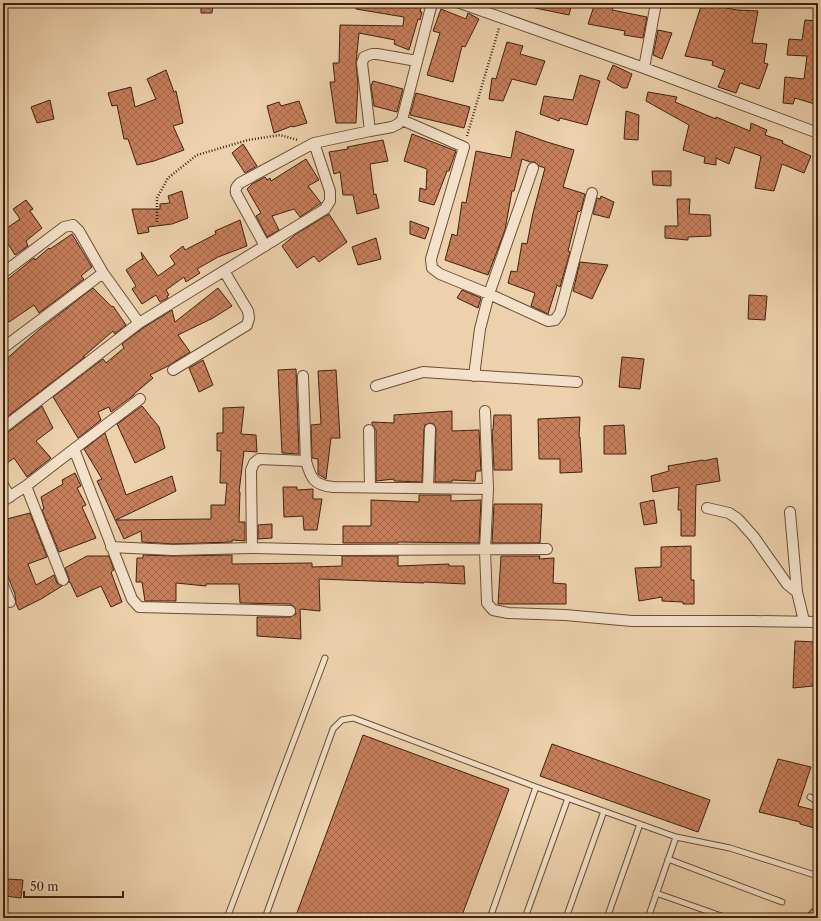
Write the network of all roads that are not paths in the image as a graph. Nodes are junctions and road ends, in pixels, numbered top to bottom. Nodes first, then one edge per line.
1 (432, 3) edge
2 (460, 3) edge
3 (656, 3) edge
4 (417, 61) junction
5 (644, 68) junction
6 (402, 120) junction
7 (370, 131) junction
8 (818, 133) edge
9 (314, 143) junction
10 (533, 168) dead end
11 (592, 193) dead end
12 (265, 246) junction
13 (224, 271) junction
14 (3, 272) edge
15 (103, 273) junction
16 (489, 294) junction
17 (140, 323) junction
18 (3, 348) edge
19 (173, 370) dead end
20 (303, 376) dead end
21 (474, 376) junction
22 (577, 382) dead end
23 (376, 386) dead end
24 (140, 399) dead end
25 (485, 411) dead end
26 (3, 428) edge
27 (430, 429) dead end
28 (369, 430) dead end
29 (74, 449) junction
30 (306, 461) junction
31 (3, 485) edge
32 (26, 486) junction
33 (370, 488) junction
34 (428, 488) junction
35 (488, 489) junction
36 (7, 499) edge
37 (707, 508) dead end
38 (790, 512) dead end
39 (111, 547) junction
40 (252, 548) junction
41 (547, 549) dead end
42 (485, 550) junction
43 (64, 580) dead end
44 (3, 585) edge
45 (797, 592) junction
46 (10, 602) dead end
47 (290, 611) dead end
48 (804, 621) junction
49 (818, 622) edge
50 (325, 658) dead end
51 (536, 787) junction
52 (810, 797) dead end
53 (568, 798) junction
54 (818, 802) edge
55 (604, 811) junction
56 (640, 824) junction
57 (676, 836) junction
58 (668, 860) junction
59 (818, 876) edge
60 (656, 893) junction
61 (782, 902) dead end
62 (227, 918) edge
63 (265, 918) edge
64 (490, 918) edge
65 (525, 918) edge
66 (566, 918) edge
67 (607, 918) edge
68 (648, 918) edge
69 (727, 918) edge

1 - 4 street
2 - 5 street
3 - 5 street
4 - 6 street
4 - 7 street
5 - 8 street
6 - 7 street
6 - 16 street
7 - 9 street
9 - 12 street
9 - 12 street
10 - 16 street
11 - 16 street
12 - 13 street
13 - 17 street
13 - 19 street
14 - 15 street
15 - 17 street
15 - 18 street
16 - 21 street
17 - 26 street
20 - 30 street
21 - 22 street
21 - 23 street
24 - 29 street
25 - 35 street
27 - 34 street
28 - 33 street
29 - 32 street
29 - 39 street
30 - 33 street
30 - 40 street
31 - 36 street
32 - 36 street
32 - 43 street
33 - 34 street
34 - 35 street
35 - 42 street
37 - 45 street
38 - 45 street
39 - 40 street
39 - 47 street
40 - 42 street
41 - 42 street
42 - 48 street
44 - 46 street
45 - 48 street
48 - 49 street
50 - 62 lane
51 - 53 lane
51 - 63 lane
51 - 64 lane
52 - 54 lane
53 - 55 lane
53 - 65 lane
55 - 56 lane
55 - 66 lane
56 - 57 lane
56 - 67 lane
57 - 58 lane
57 - 59 lane
58 - 60 lane
58 - 61 lane
60 - 68 lane
60 - 69 lane

